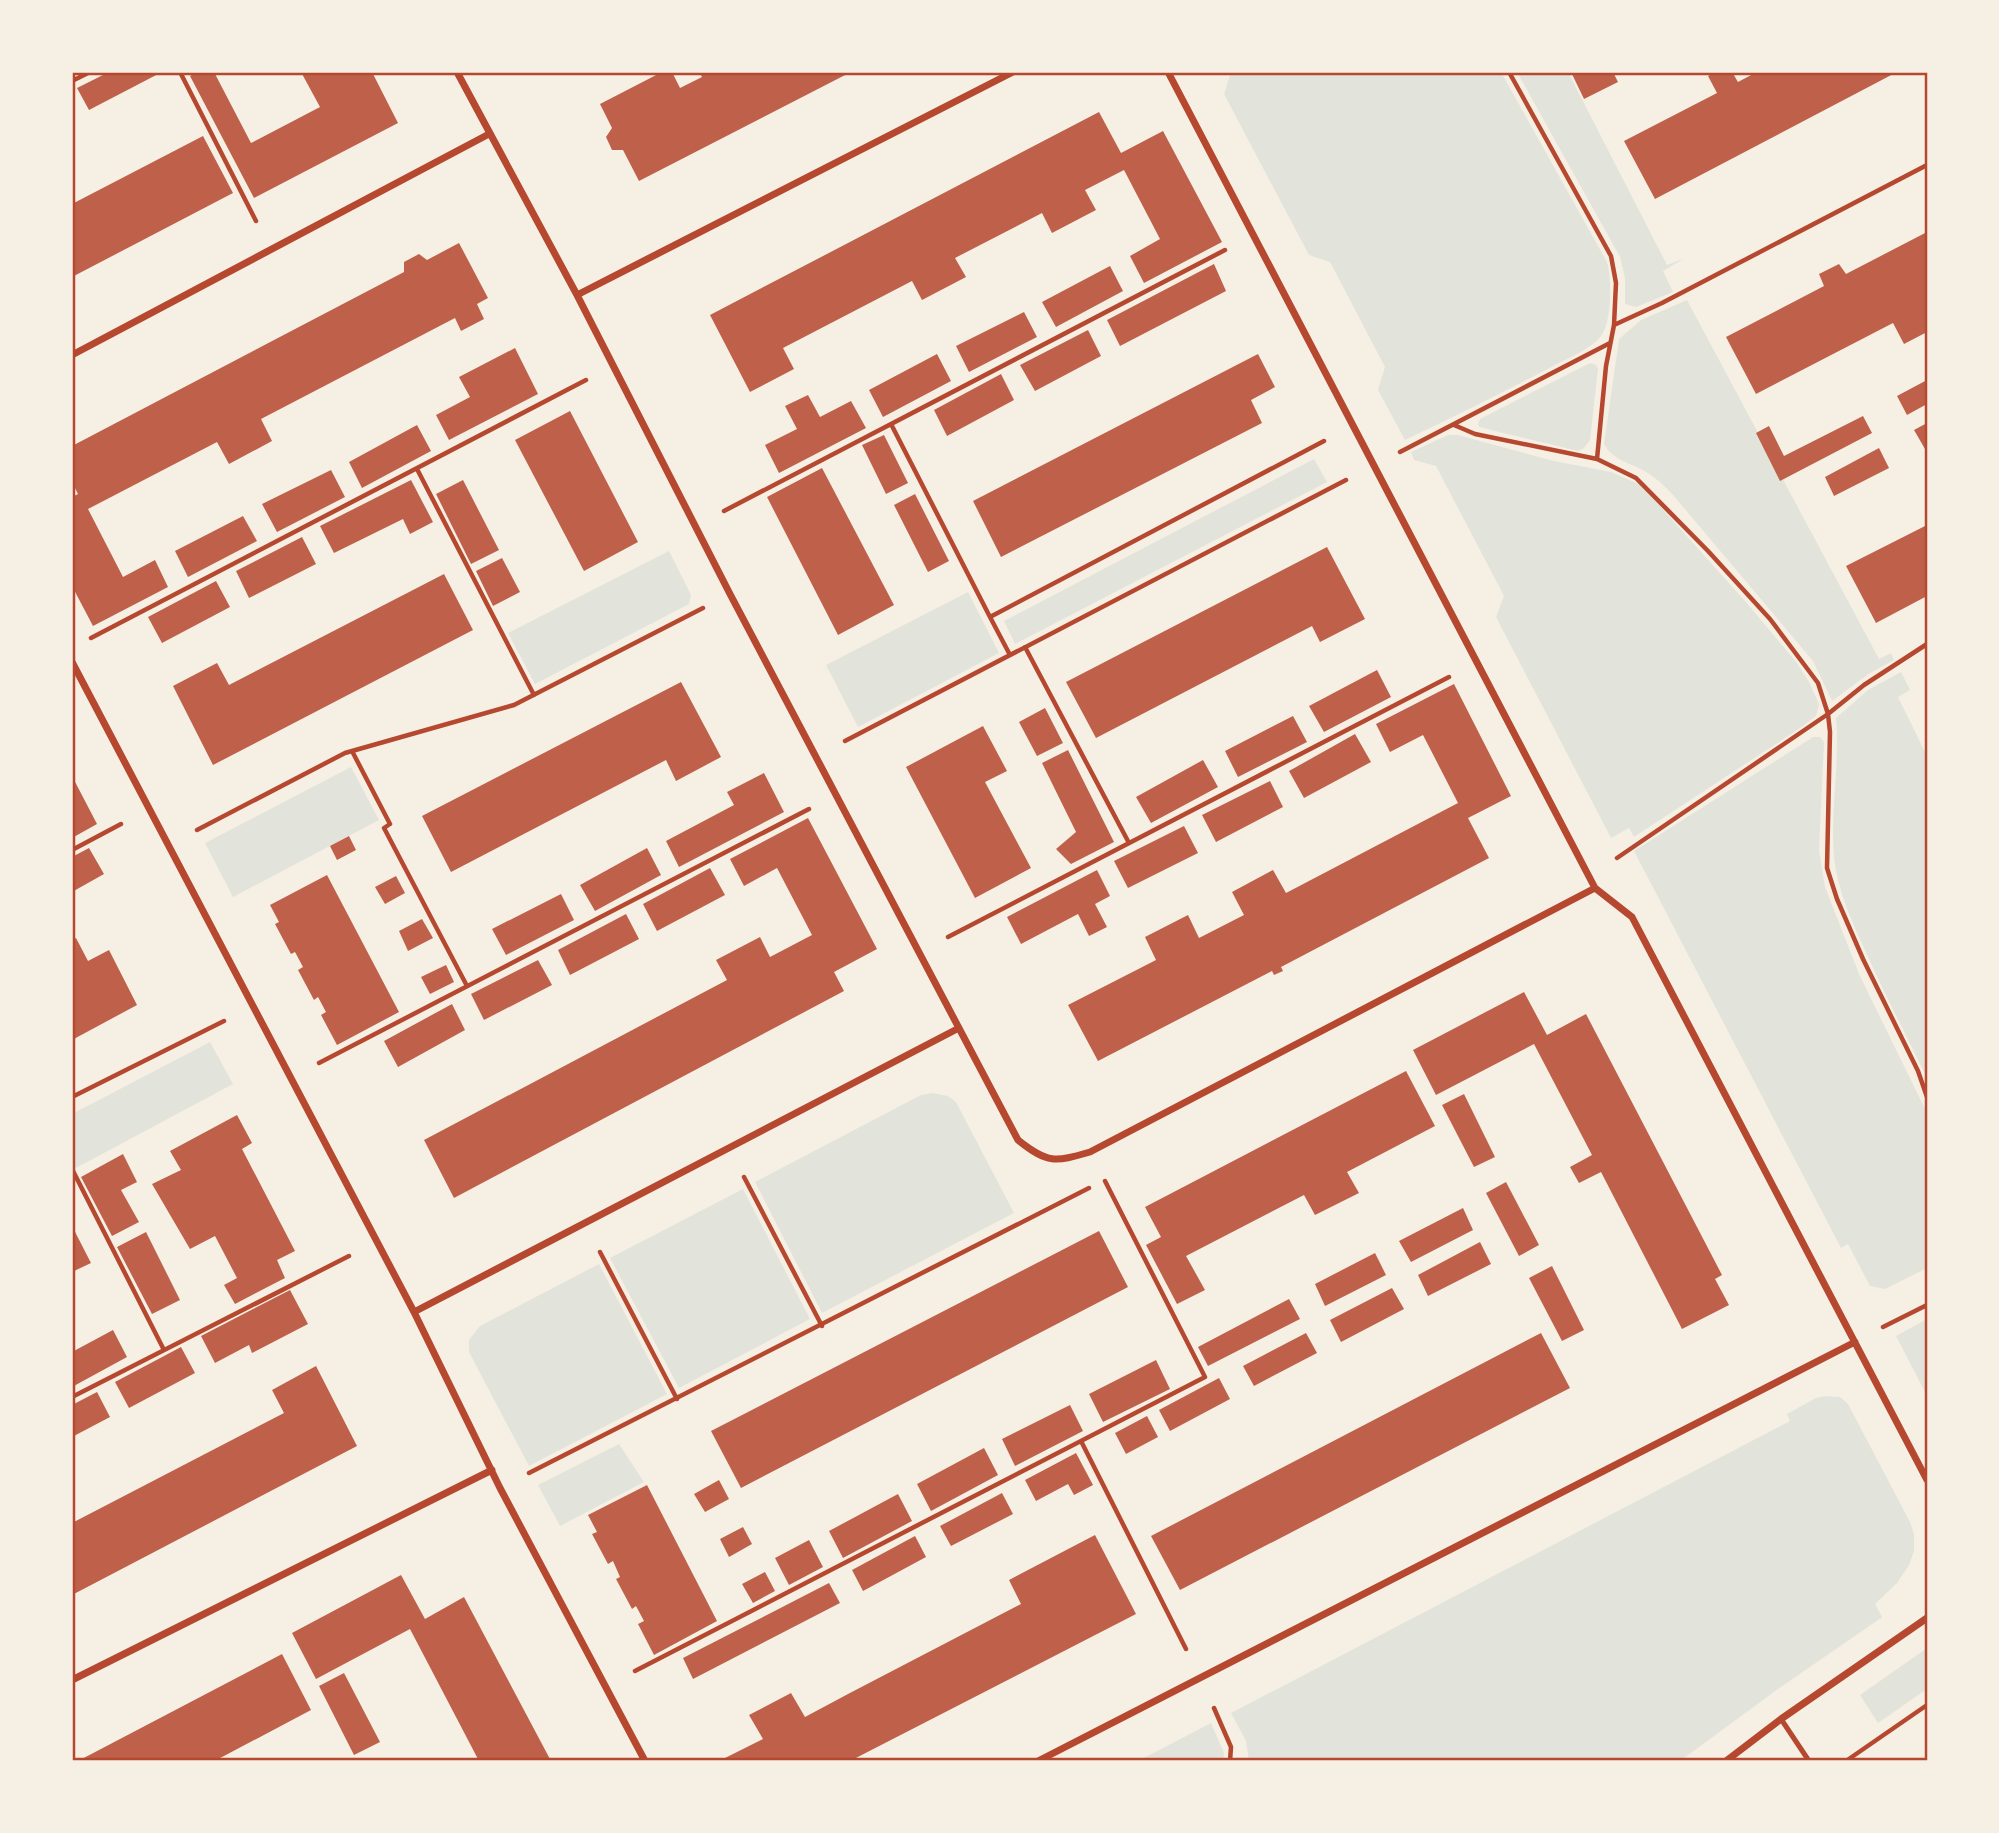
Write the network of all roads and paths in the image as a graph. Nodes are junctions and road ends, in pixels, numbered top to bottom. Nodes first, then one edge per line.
1 (90, 72) edge
2 (180, 72) edge
3 (457, 72) edge
4 (1013, 72) edge
5 (1168, 72) edge
6 (1509, 72) edge
7 (72, 81) edge
8 (489, 134) junction
9 (1927, 165) edge
10 (1254, 235) junction
11 (270, 249) junction
12 (577, 295) junction
13 (1614, 325) junction
14 (1611, 343) junction
15 (72, 355) edge
16 (614, 366) junction
17 (891, 425) junction
18 (1454, 425) junction
19 (1353, 426) junction
20 (1597, 459) junction
21 (1373, 466) junction
22 (416, 469) junction
23 (696, 526) junction
24 (730, 594) junction
25 (990, 617) junction
26 (84, 642) dead end
27 (1927, 644) edge
28 (1025, 647) junction
29 (1010, 655) junction
30 (72, 662) edge
31 (1476, 663) junction
32 (534, 695) junction
33 (1828, 713) junction
34 (352, 751) junction
35 (816, 756) junction
36 (837, 794) junction
37 (149, 809) junction
38 (169, 844) junction
39 (1129, 844) junction
40 (72, 850) edge
41 (1595, 888) junction
42 (919, 952) junction
43 (467, 986) junction
44 (253, 1007) junction
45 (959, 1028) junction
46 (290, 1077) junction
47 (72, 1097) edge
48 (1927, 1097) edge
49 (729, 1148) junction
50 (1090, 1152) junction
51 (72, 1169) edge
52 (1092, 1187) dead end
53 (584, 1223) junction
54 (376, 1242) junction
55 (1927, 1304) edge
56 (414, 1312) junction
57 (822, 1326) junction
58 (1855, 1342) junction
59 (164, 1350) junction
60 (72, 1397) edge
61 (677, 1399) junction
62 (1081, 1441) junction
63 (492, 1470) junction
64 (1927, 1480) edge
65 (500, 1488) junction
66 (1927, 1618) edge
67 (1200, 1678) junction
68 (72, 1680) edge
69 (605, 1686) junction
70 (1927, 1705) edge
71 (1781, 1719) junction
72 (645, 1761) edge
73 (1038, 1761) edge
74 (1230, 1761) edge
75 (1726, 1761) edge
76 (1809, 1761) edge
77 (1846, 1761) edge

1 - 7 path
2 - 11 path
3 - 8 street
4 - 12 street
5 - 10 street
6 - 13 path
8 - 11 street
8 - 12 street
9 - 13 path
10 - 17 path
10 - 19 street
11 - 15 street
12 - 16 street
13 - 14 path
14 - 18 path
14 - 20 path
16 - 22 path
16 - 23 street
17 - 23 path
17 - 25 path
18 - 20 path
18 - 21 path
19 - 21 street
19 - 25 path
20 - 33 path
21 - 28 path
21 - 31 street
22 - 26 path
22 - 32 path
23 - 24 street
24 - 32 path
24 - 35 street
25 - 29 path
27 - 33 path
28 - 29 path
28 - 39 path
29 - 35 path
30 - 37 street
31 - 39 path
31 - 41 street
32 - 34 path
33 - 41 path
33 - 48 path
34 - 38 path
34 - 43 path
35 - 36 street
36 - 42 street
36 - 43 path
37 - 38 street
37 - 40 path
38 - 44 street
39 - 42 path
41 - 50 street
41 - 58 street
42 - 45 street
43 - 46 path
44 - 46 street
44 - 47 path
45 - 49 street
45 - 50 street
46 - 54 street
49 - 53 street
49 - 57 path
50 - 62 path
51 - 59 path
52 - 57 path
53 - 56 street
53 - 61 path
54 - 56 street
54 - 59 path
55 - 58 path
56 - 63 street
57 - 61 path
58 - 64 street
58 - 67 street
59 - 60 path
61 - 65 path
62 - 67 path
62 - 69 path
63 - 65 street
63 - 68 street
65 - 69 street
66 - 71 street
67 - 73 street
67 - 74 path
69 - 72 street
70 - 77 path
71 - 75 street
71 - 76 lane

